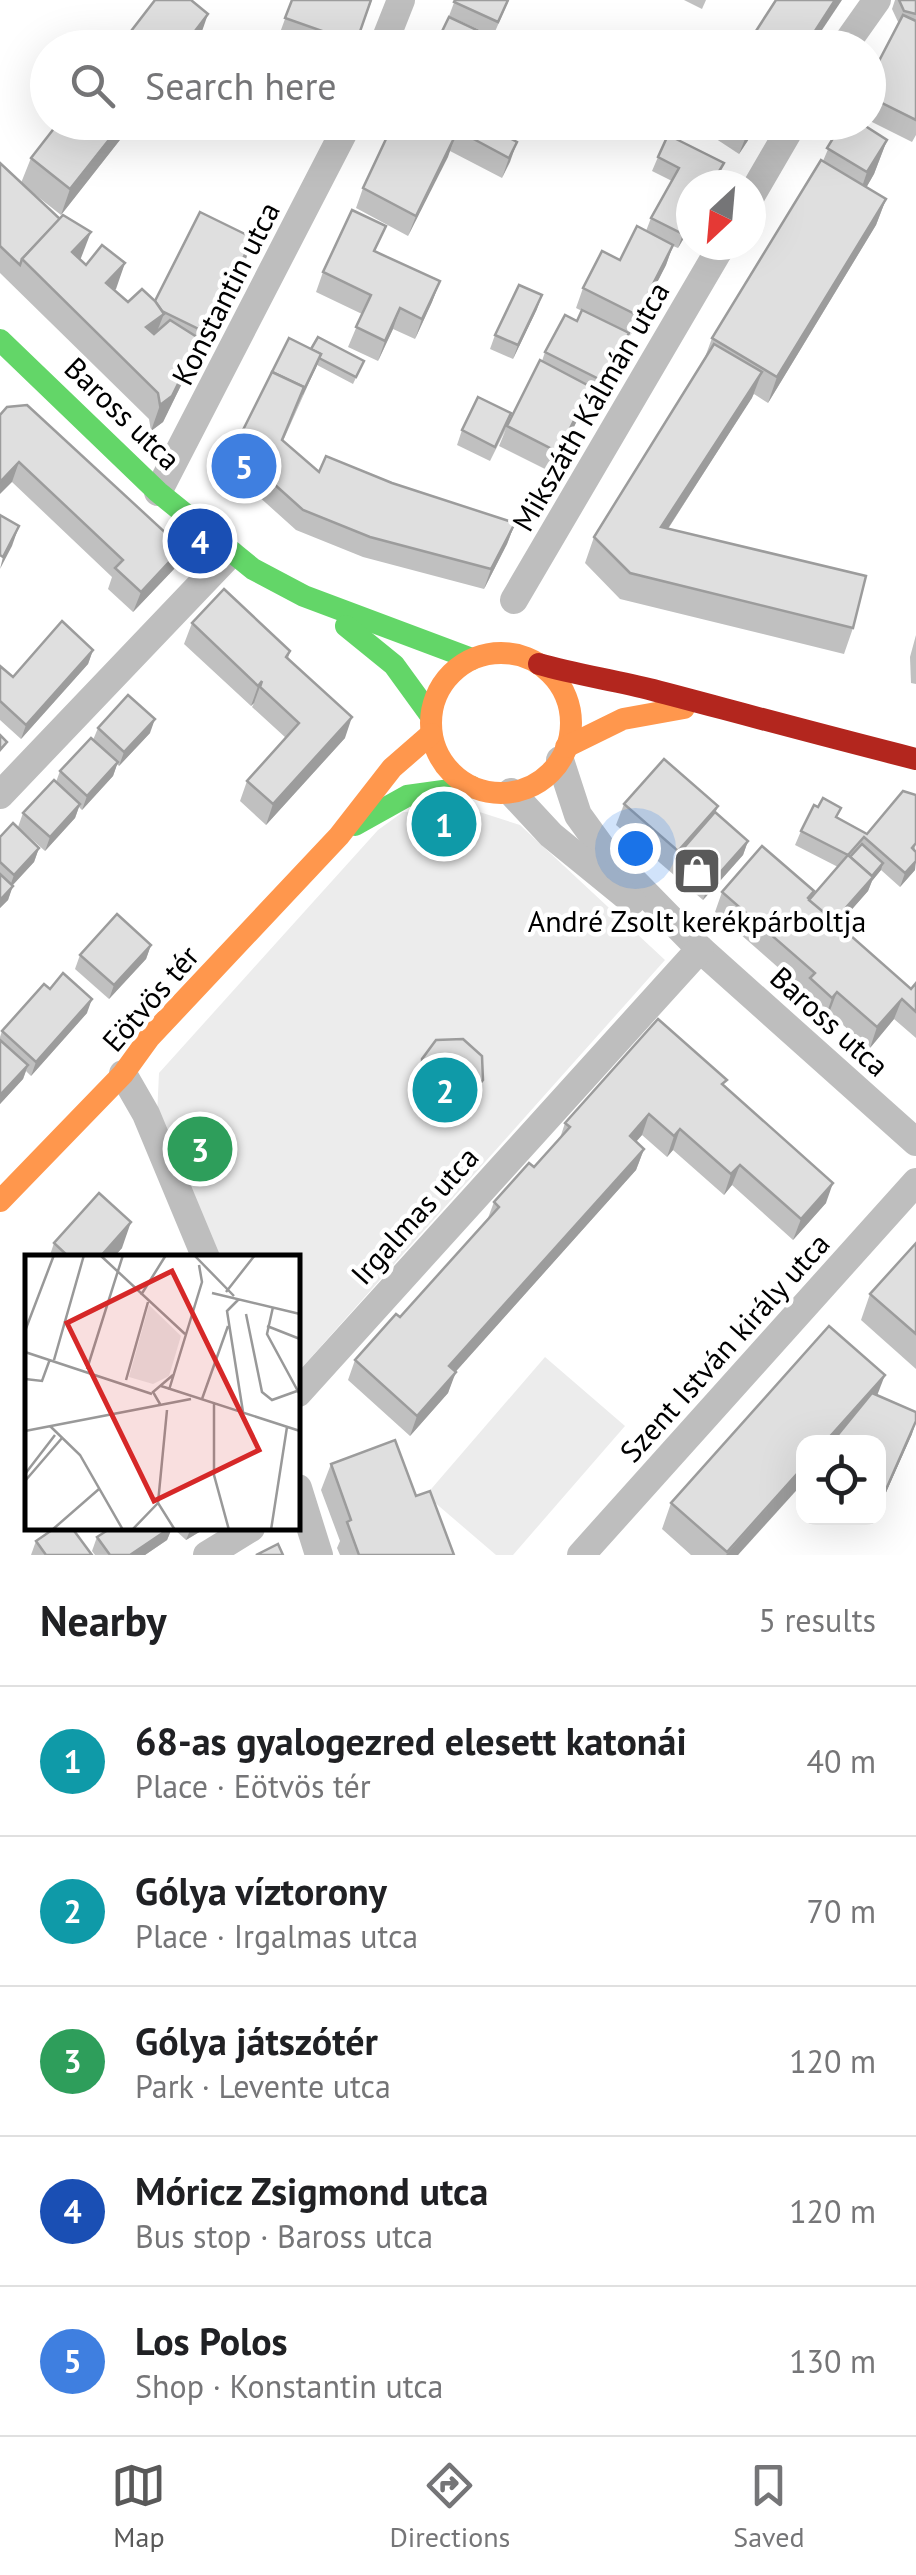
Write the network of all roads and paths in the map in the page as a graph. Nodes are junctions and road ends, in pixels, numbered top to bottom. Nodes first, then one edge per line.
1 (401, 0) edge
2 (877, 0) edge
3 (389, 30) edge
4 (856, 30) edge
5 (340, 140) edge
6 (784, 140) edge
7 (766, 170) edge
8 (713, 260) edge
9 (0, 340) edge
10 (158, 492) junction
11 (230, 554) junction
12 (304, 596) junction
13 (514, 600) dead end
14 (472, 658) junction
15 (539, 664) junction
16 (708, 707) junction
17 (431, 725) junction
18 (563, 754) junction
19 (916, 758) edge
20 (472, 786) junction
21 (511, 792) junction
22 (0, 795) edge
23 (343, 832) junction
24 (700, 949) junction
25 (123, 1074) junction
26 (916, 1142) edge
27 (916, 1182) edge
28 (0, 1201) edge
29 (205, 1255) edge
30 (300, 1390) edge
31 (300, 1499) edge
32 (248, 1530) edge
33 (207, 1555) edge
34 (319, 1555) edge
35 (581, 1555) edge

1 - 3 street
2 - 4 street
5 - 10 street, Konstantin utca
6 - 7 street
8 - 13 street, Mikszáth Kálmán utca
9 - 10 street, Baross utca
10 - 11 street, Baross utca
11 - 12 street, Baross utca
11 - 22 street
12 - 14 street, Baross utca
12 - 17 street, Baross utca
14 - 15 street
14 - 17 street
15 - 16 street
15 - 18 street
16 - 18 street
16 - 19 street
17 - 20 street
17 - 23 street, Eötvös tér
18 - 21 street
18 - 24 street, Baross utca
20 - 21 street
20 - 23 street, Eötvös tér
21 - 24 street, Baross utca
23 - 25 street, Eötvös tér
24 - 26 street, Baross utca
24 - 30 street, Irgalmas utca
25 - 28 street, Eötvös tér
25 - 29 street
27 - 35 street, Szent István király utca
31 - 34 street
32 - 33 street

